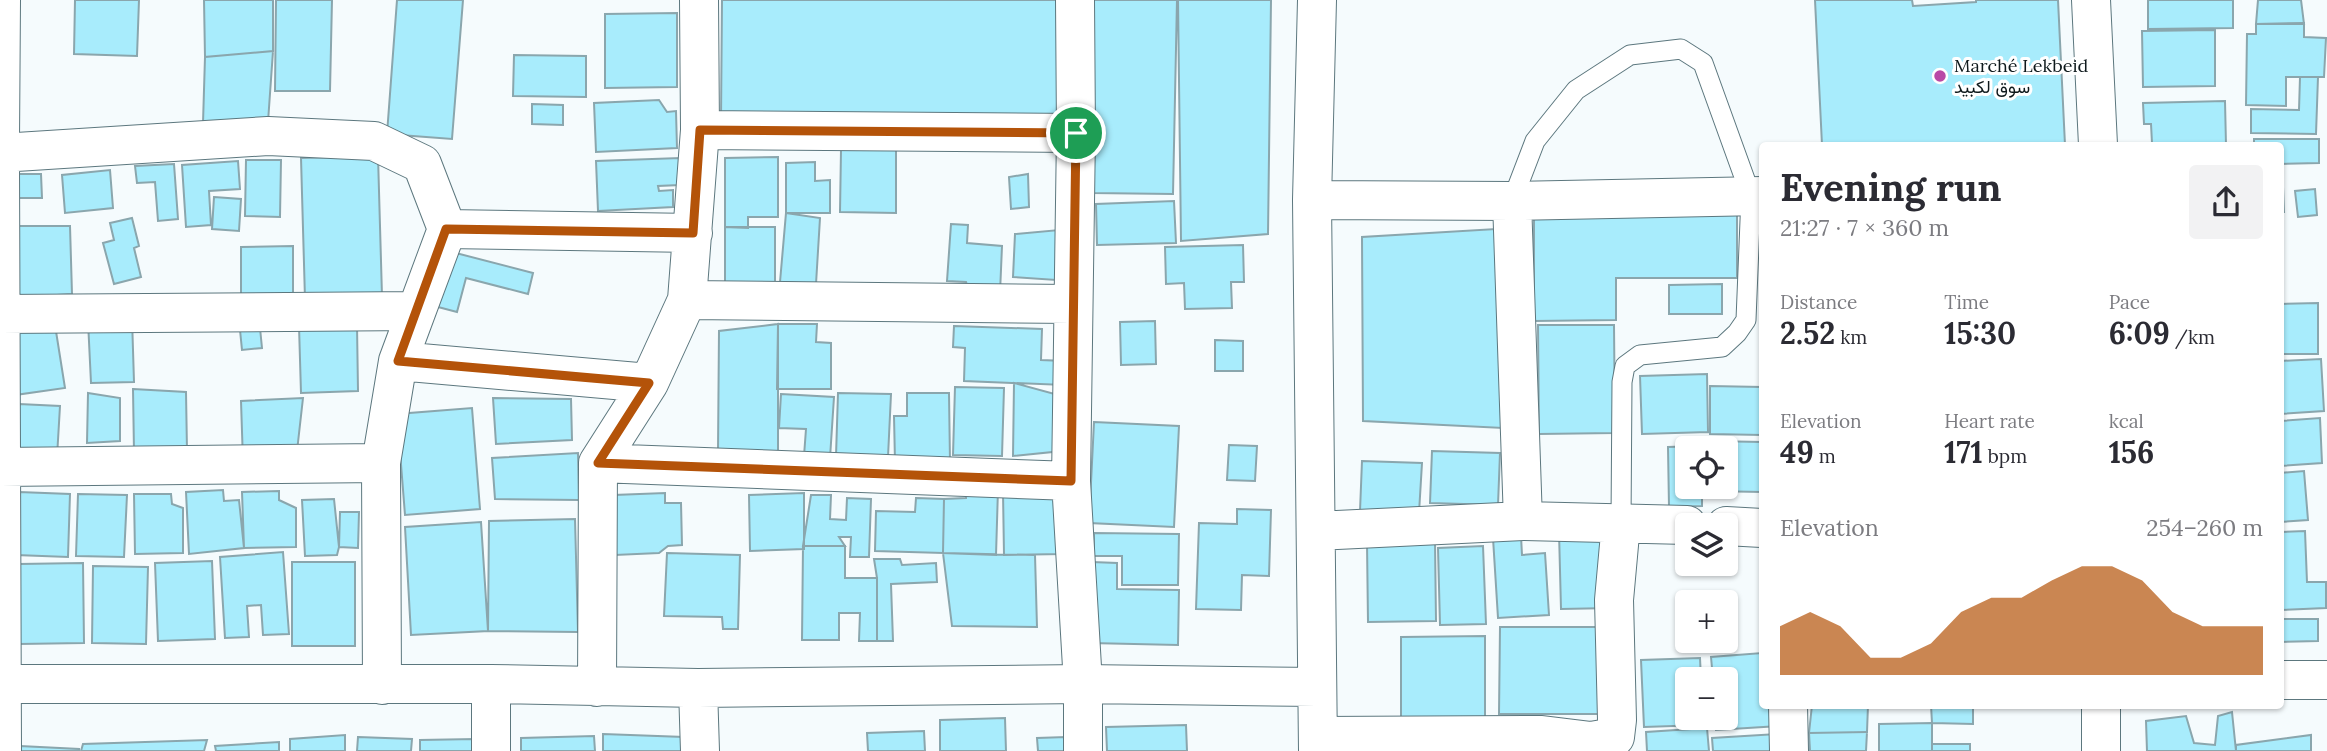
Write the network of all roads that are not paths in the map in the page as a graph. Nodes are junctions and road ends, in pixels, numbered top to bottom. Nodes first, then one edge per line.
1 (1, 0) edge
2 (699, 0) edge
3 (1075, 0) edge
4 (1317, 0) edge
5 (2091, 0) edge
6 (700, 130) junction
7 (1076, 133) junction
8 (0, 140) edge
9 (2098, 142) edge
10 (0, 153) edge
11 (0, 165) edge
12 (1757, 196) edge
13 (1312, 200) junction
14 (1512, 201) junction
15 (446, 229) junction
16 (693, 233) junction
17 (687, 300) junction
18 (1073, 304) junction
19 (416, 311) junction
20 (1, 314) edge
21 (398, 361) junction
22 (649, 383) junction
23 (381, 463) junction
24 (598, 463) junction
25 (1, 467) edge
26 (1071, 481) junction
27 (1523, 521) junction
28 (1621, 523) junction
29 (1675, 525) edge
30 (1738, 527) edge
31 (1759, 528) edge
32 (1316, 531) junction
33 (2284, 680) edge
34 (2327, 680) edge
35 (0, 684) edge
36 (491, 684) junction
37 (1083, 684) junction
38 (382, 685) junction
39 (597, 687) junction
40 (1317, 687) junction
41 (698, 688) junction
42 (1787, 709) edge
43 (2101, 709) edge
44 (1542, 743) edge
45 (1318, 744) edge
46 (2, 751) edge
47 (491, 751) edge
48 (700, 751) edge
49 (1083, 751) edge
50 (1789, 751) edge
51 (2101, 751) edge

1 - 8 street
2 - 6 street
3 - 7 street
4 - 13 street
5 - 9 street
6 - 7 street
6 - 16 street
7 - 18 street
10 - 15 street
11 - 20 street
12 - 14 street
12 - 14 lane
12 - 28 lane
13 - 14 street
13 - 32 street
14 - 27 street
15 - 16 street
15 - 19 street
16 - 17 street
17 - 18 street
17 - 22 street
18 - 26 street
19 - 20 street
19 - 21 street
20 - 25 street
21 - 22 street
21 - 23 street
22 - 24 street
23 - 25 street
23 - 38 street
24 - 26 street
24 - 39 street
25 - 35 street
26 - 37 street
27 - 28 street
27 - 32 street
28 - 29 street
28 - 44 street
30 - 31 street
32 - 40 street
33 - 34 street
35 - 38 street
35 - 46 street
36 - 38 street
36 - 39 street
36 - 47 street
37 - 40 street
37 - 41 street
37 - 49 street
39 - 41 street
40 - 45 street
41 - 48 street
42 - 50 street
43 - 51 street
44 - 45 street

